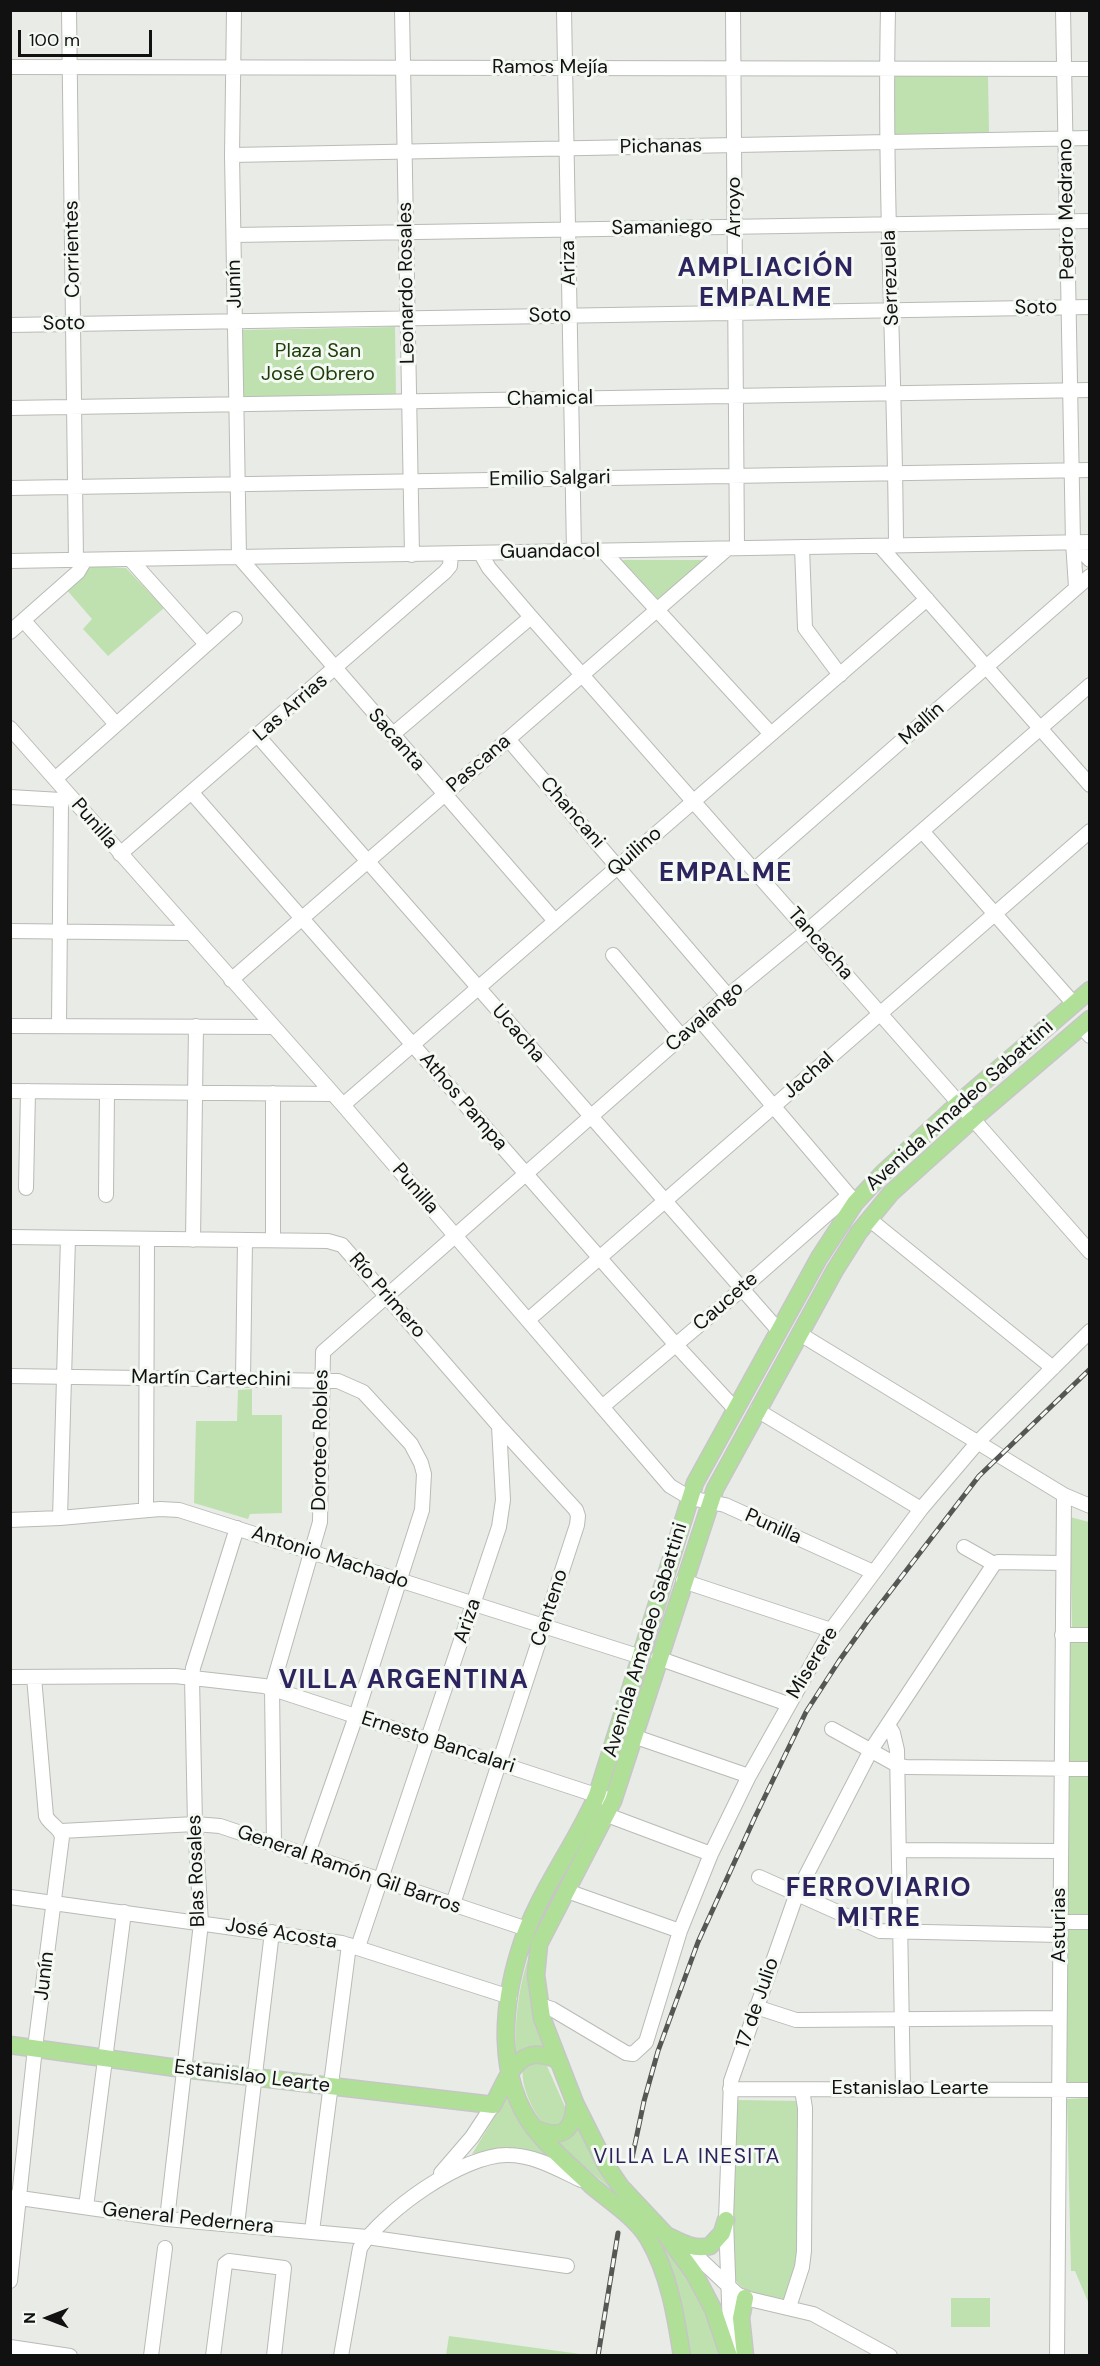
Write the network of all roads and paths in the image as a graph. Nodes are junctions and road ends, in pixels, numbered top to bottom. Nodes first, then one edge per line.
1 (69, 10) edge
2 (234, 10) edge
3 (402, 10) edge
4 (564, 10) edge
5 (733, 10) edge
6 (888, 10) edge
7 (1063, 10) edge
8 (10, 67) edge
9 (71, 67) junction
10 (233, 67) junction
11 (403, 68) junction
12 (565, 68) junction
13 (735, 69) junction
14 (886, 69) junction
15 (1064, 69) junction
16 (1089, 69) edge
17 (1089, 138) edge
18 (1065, 139) junction
19 (887, 142) junction
20 (735, 145) junction
21 (566, 148) junction
22 (405, 152) junction
23 (232, 155) junction
24 (1067, 221) junction
25 (1089, 221) edge
26 (889, 224) junction
27 (735, 227) junction
28 (568, 230) junction
29 (406, 232) junction
30 (234, 235) junction
31 (1069, 307) junction
32 (1089, 307) edge
33 (892, 310) junction
34 (736, 313) junction
35 (569, 316) junction
36 (408, 319) junction
37 (235, 322) junction
38 (74, 324) junction
39 (10, 325) edge
40 (1070, 390) junction
41 (1089, 390) edge
42 (894, 393) junction
43 (736, 396) junction
44 (571, 398) junction
45 (409, 401) junction
46 (236, 404) junction
47 (75, 407) junction
48 (10, 408) edge
49 (1072, 470) junction
50 (1089, 470) edge
51 (896, 473) junction
52 (737, 476) junction
53 (573, 478) junction
54 (411, 481) junction
55 (238, 484) junction
56 (76, 486) junction
57 (10, 488) edge
58 (1073, 542) junction
59 (1089, 542) edge
60 (896, 545) junction
61 (880, 546) junction
62 (802, 547) junction
63 (732, 548) junction
64 (574, 551) junction
65 (603, 551) junction
66 (451, 554) junction
67 (481, 554) junction
68 (412, 555) junction
69 (239, 557) junction
70 (130, 559) junction
71 (81, 560) junction
72 (1089, 560) edge
73 (10, 561) edge
74 (1089, 576) edge
75 (1076, 587) junction
76 (927, 600) junction
77 (657, 610) junction
78 (531, 617) junction
79 (235, 619) dead end
80 (24, 621) junction
81 (10, 632) edge
82 (206, 644) junction
83 (986, 667) junction
84 (335, 669) junction
85 (582, 675) junction
86 (840, 675) junction
87 (1089, 685) edge
88 (116, 724) junction
89 (10, 728) edge
90 (1040, 729) junction
91 (771, 734) junction
92 (392, 735) junction
93 (258, 736) junction
94 (508, 739) junction
95 (55, 779) junction
96 (1089, 785) edge
97 (192, 793) junction
98 (444, 795) junction
99 (10, 797) edge
100 (64, 797) junction
101 (693, 802) junction
102 (922, 831) junction
103 (1089, 831) edge
104 (120, 854) junction
105 (368, 861) junction
106 (618, 867) junction
107 (754, 870) junction
108 (995, 913) junction
109 (302, 918) junction
110 (555, 921) junction
111 (10, 931) edge
112 (60, 931) junction
113 (807, 931) junction
114 (189, 933) junction
115 (613, 955) dead end
116 (231, 980) junction
117 (478, 988) junction
118 (1089, 990) edge
119 (728, 996) junction
120 (1074, 1004) junction
121 (880, 1013) junction
122 (700, 1021) junction
123 (10, 1026) edge
124 (59, 1026) junction
125 (196, 1026) junction
126 (273, 1027) junction
127 (1087, 1027) edge
128 (682, 1037) junction
129 (413, 1045) junction
130 (10, 1091) edge
131 (28, 1091) junction
132 (107, 1092) junction
133 (195, 1092) junction
134 (273, 1093) junction
135 (332, 1094) junction
136 (959, 1103) junction
137 (343, 1105) junction
138 (772, 1107) junction
139 (591, 1117) junction
140 (973, 1119) junction
141 (527, 1174) junction
142 (26, 1188) dead end
143 (106, 1195) dead end
144 (852, 1199) junction
145 (665, 1201) junction
146 (869, 1219) junction
147 (10, 1237) edge
148 (456, 1237) junction
149 (68, 1238) junction
150 (147, 1239) junction
151 (193, 1240) junction
152 (245, 1240) junction
153 (273, 1240) junction
154 (1089, 1252) edge
155 (600, 1258) junction
156 (742, 1289) junction
157 (387, 1296) junction
158 (528, 1320) junction
159 (779, 1330) junction
160 (1089, 1331) edge
161 (801, 1334) junction
162 (676, 1345) junction
163 (323, 1352) joint
164 (1053, 1368) junction
165 (10, 1376) edge
166 (64, 1376) junction
167 (146, 1377) junction
168 (243, 1379) junction
169 (322, 1381) junction
170 (602, 1407) junction
171 (735, 1409) junction
172 (757, 1410) junction
173 (499, 1426) junction
174 (978, 1442) junction
175 (1064, 1495) junction
176 (690, 1498) junction
177 (710, 1503) junction
178 (1089, 1506) edge
179 (921, 1509) junction
180 (146, 1510) junction
181 (578, 1516) joint
182 (60, 1518) junction
183 (10, 1520) edge
184 (237, 1528) junction
185 (964, 1547) dead end
186 (312, 1552) junction
187 (1062, 1563) junction
188 (994, 1564) junction
189 (873, 1572) junction
190 (400, 1580) junction
191 (683, 1581) junction
192 (474, 1605) junction
193 (544, 1626) junction
194 (831, 1630) junction
195 (1062, 1635) junction
196 (1089, 1635) edge
197 (650, 1658) junction
198 (10, 1677) edge
199 (34, 1677) junction
200 (192, 1678) junction
201 (272, 1688) junction
202 (788, 1704) junction
203 (356, 1716) junction
204 (888, 1725) junction
205 (832, 1729) dead end
206 (633, 1736) junction
207 (428, 1740) junction
208 (871, 1750) junction
209 (499, 1763) junction
210 (897, 1765) junction
211 (1060, 1769) junction
212 (1089, 1769) edge
213 (749, 1776) junction
214 (606, 1804) junction
215 (195, 1824) junction
216 (60, 1831) junction
217 (274, 1844) junction
218 (900, 1850) junction
219 (1061, 1851) junction
220 (711, 1854) junction
221 (307, 1856) junction
222 (759, 1877) dead end
223 (380, 1880) junction
224 (567, 1891) junction
225 (797, 1893) junction
226 (10, 1897) edge
227 (54, 1903) junction
228 (453, 1904) junction
229 (124, 1912) junction
230 (1089, 1922) edge
231 (201, 1923) junction
232 (1060, 1928) junction
233 (527, 1929) junction
234 (680, 1931) junction
235 (272, 1932) junction
236 (900, 1933) junction
237 (354, 1946) junction
238 (510, 1997) junction
239 (540, 2005) junction
240 (756, 2007) junction
241 (1059, 2018) junction
242 (902, 2019) junction
243 (10, 2044) edge
244 (35, 2048) junction
245 (105, 2057) junction
246 (557, 2060) junction
247 (184, 2069) junction
248 (510, 2074) junction
249 (253, 2077) junction
250 (330, 2086) junction
251 (730, 2089) junction
252 (903, 2089) junction
253 (1059, 2089) junction
254 (802, 2090) junction
255 (1089, 2090) edge
256 (574, 2103) junction
257 (494, 2105) junction
258 (535, 2129) junction
259 (591, 2185) junction
260 (430, 2186) junction
261 (15, 2197) edge
262 (86, 2207) junction
263 (167, 2219) junction
264 (726, 2220) junction
265 (237, 2225) junction
266 (312, 2231) junction
267 (666, 2235) junction
268 (367, 2237) junction
269 (685, 2245) junction
270 (165, 2248) dead end
271 (567, 2266) dead end
272 (10, 2281) edge
273 (728, 2286) junction
274 (745, 2298) junction
275 (789, 2307) junction
276 (10, 2346) edge
277 (28, 2352) edge
278 (70, 2355) edge
279 (151, 2355) edge
280 (213, 2355) edge
281 (274, 2355) edge
282 (341, 2355) edge
283 (682, 2355) edge
284 (729, 2355) edge
285 (734, 2355) edge
286 (745, 2355) edge
287 (890, 2355) edge
288 (1057, 2355) edge

1 - 9 street, Corrientes
2 - 10 street, Junín
3 - 11 street, Leonardo Rosales
4 - 12 street, Ariza
5 - 13 street, Arroyo
6 - 14 street, Serrezuela
7 - 15 street, Pedro Medrano
8 - 9 street, Ramos Mejía
9 - 10 street, Ramos Mejía
9 - 38 street, Corrientes
10 - 11 street, Ramos Mejía
10 - 23 street, Junín
11 - 12 street, Ramos Mejía
11 - 22 street, Leonardo Rosales
12 - 13 street, Ramos Mejía
12 - 21 street, Ariza
13 - 14 street, Ramos Mejía
13 - 20 street, Arroyo
14 - 15 street, Ramos Mejía
14 - 19 street, Serrezuela
15 - 16 street, Ramos Mejía
15 - 18 street, Pedro Medrano
17 - 18 street, Pichanas
18 - 19 street, Pichanas
18 - 24 street, Pedro Medrano
19 - 20 street, Pichanas
19 - 26 street, Serrezuela
20 - 21 street, Pichanas
20 - 27 street, Arroyo
21 - 22 street, Pichanas
21 - 28 street, Ariza
22 - 23 street, Pichanas
22 - 29 street, Leonardo Rosales
23 - 30 street, Junín
24 - 25 street, Samaniego
24 - 26 street, Samaniego
24 - 31 street, Pedro Medrano
26 - 27 street, Samaniego
26 - 33 street, Serrezuela
27 - 28 street, Samaniego
27 - 34 street, Arroyo
28 - 29 street, Samaniego
28 - 35 street, Ariza
29 - 30 street, Samaniego
29 - 36 street, Leonardo Rosales
30 - 37 street, Junín
31 - 32 street, Soto
31 - 33 street, Soto
31 - 40 street, Pedro Medrano
33 - 34 street, Soto
33 - 42 street, Serrezuela
34 - 35 street, Soto
34 - 43 street, Arroyo
35 - 36 street, Soto
35 - 44 street, Ariza
36 - 37 street, Soto
36 - 45 street, Leonardo Rosales
37 - 38 street, Soto
37 - 46 street, Junín
38 - 39 street, Soto
38 - 47 street, Corrientes
40 - 41 street, Chamical
40 - 42 street, Chamical
40 - 49 street, Pedro Medrano
42 - 43 street, Chamical
42 - 51 street, Serrezuela
43 - 44 street, Chamical
43 - 52 street, Arroyo
44 - 45 street, Chamical
44 - 53 street, Ariza
45 - 46 street, Chamical
45 - 54 street, Leonardo Rosales
46 - 47 street, Chamical
46 - 55 street, Junín
47 - 48 street, Chamical
47 - 56 street, Corrientes
49 - 50 street, Emilio Salgari
49 - 51 street, Emilio Salgari
49 - 58 street, Pedro Medrano
51 - 52 street, Emilio Salgari
51 - 60 street, Serrezuela
52 - 53 street, Emilio Salgari
52 - 63 street, Arroyo
53 - 54 street, Emilio Salgari
53 - 64 street, Ariza
54 - 55 street, Emilio Salgari
54 - 68 street, Leonardo Rosales
55 - 56 street, Emilio Salgari
55 - 69 street, Junín
56 - 57 street, Emilio Salgari
56 - 71 street, Corrientes
58 - 59 street, Guandacol
58 - 60 street, Guandacol
58 - 72 street
58 - 75 street, Pedro Medrano
60 - 61 street, Guandacol
61 - 62 street, Guandacol
61 - 76 street
62 - 63 street, Guandacol
62 - 86 street
63 - 65 street, Guandacol
63 - 77 street, Pascana
64 - 65 street, Guandacol
64 - 67 street, Guandacol
65 - 77 street
66 - 67 street, Guandacol
66 - 68 street, Guandacol
66 - 84 street, Las Arrias
67 - 78 street, Tancacha
68 - 69 street, Guandacol
69 - 70 street, Guandacol
69 - 84 street, Sacanta
70 - 71 street, Guandacol
70 - 82 street
71 - 73 street, Guandacol
71 - 80 street
74 - 75 street, Mallín
75 - 83 street, Mallín
76 - 83 street
76 - 86 street, Quilino
77 - 85 street, Pascana
77 - 91 street
78 - 85 street, Tancacha
78 - 92 street
79 - 82 street
80 - 81 street
80 - 88 street
82 - 88 street
83 - 90 street
83 - 107 street, Mallín
84 - 92 street, Sacanta
84 - 93 street, Las Arrias
85 - 94 street, Pascana
85 - 101 street, Tancacha
86 - 91 street, Quilino
87 - 90 street, Cavalango
88 - 95 street
89 - 95 street, Punilla
90 - 96 street
90 - 102 street, Cavalango
91 - 101 street, Quilino
92 - 98 street, Sacanta
93 - 97 street, Las Arrias
93 - 105 street, Ucacha
94 - 98 street, Pascana
94 - 106 street, Chancani
95 - 100 street, Punilla
97 - 104 street, Las Arrias
97 - 109 street, Athos Pampa
98 - 105 street, Pascana
98 - 110 street, Sacanta
99 - 100 street
100 - 104 street, Punilla
100 - 112 street
101 - 106 street, Quilino
101 - 107 street, Tancacha
102 - 108 street
102 - 113 street, Cavalango
103 - 108 street, Jachal
104 - 114 street, Punilla
105 - 109 street, Pascana
105 - 117 street, Ucacha
106 - 110 street, Quilino
106 - 119 street, Chancani
107 - 113 street, Tancacha
108 - 120 street
108 - 121 street, Jachal
109 - 116 street, Pascana
109 - 129 street, Athos Pampa
110 - 117 street, Quilino
111 - 112 street
112 - 114 street
112 - 124 street
113 - 119 street, Cavalango
113 - 121 street, Tancacha
114 - 116 street, Punilla
115 - 128 street
116 - 126 street, Punilla
117 - 129 street, Quilino
117 - 139 street, Ucacha
118 - 120 main road, Avenida Amadeo Sabattini
119 - 122 street, Cavalango
120 - 136 main road, Avenida Amadeo Sabattini
121 - 136 street, Tancacha
121 - 138 street, Jachal
122 - 128 street, Cavalango
122 - 138 street
123 - 124 street
124 - 125 street
125 - 126 street
125 - 133 street
126 - 135 street, Punilla
127 - 140 main road, Avenida Amadeo Sabattini
128 - 139 street, Cavalango
129 - 137 street, Quilino
129 - 141 street, Athos Pampa
130 - 131 street
131 - 132 street
131 - 142 street
132 - 133 street
132 - 143 street
133 - 134 street
133 - 151 street
134 - 135 street
134 - 153 street
135 - 137 street, Punilla
136 - 140 street, Tancacha
136 - 144 main road, Avenida Amadeo Sabattini
137 - 148 street, Punilla
138 - 144 street
138 - 145 street, Jachal
139 - 141 street, Cavalango
139 - 145 street, Ucacha
140 - 146 main road, Avenida Amadeo Sabattini
140 - 154 street, Tancacha
141 - 148 street, Cavalango
141 - 155 street, Athos Pampa
144 - 156 street, Caucete
144 - 159 main road, Avenida Amadeo Sabattini
145 - 155 street, Jachal
145 - 156 street, Ucacha
146 - 161 main road, Avenida Amadeo Sabattini
146 - 164 street
147 - 149 street, Río Primero
148 - 157 street, Cavalango
148 - 158 street, Punilla
149 - 150 street, Río Primero
149 - 166 street
150 - 151 street, Río Primero
150 - 167 street
151 - 152 street, Río Primero
152 - 153 street, Río Primero
152 - 168 street
153 - 157 street, Río Primero
155 - 158 street, Jachal
155 - 162 street, Athos Pampa
156 - 159 street, Ucacha
156 - 162 street, Caucete
157 - 163 street, Cavalango
157 - 173 street, Río Primero
158 - 170 street, Punilla
159 - 171 main road, Avenida Amadeo Sabattini
160 - 164 street, Miserere
161 - 172 main road, Avenida Amadeo Sabattini
161 - 174 street
162 - 170 street, Caucete
162 - 171 street, Athos Pampa
163 - 169 street, Doroteo Robles
164 - 174 street, Miserere
165 - 166 street, Martín Cartechini
166 - 167 street, Martín Cartechini
166 - 182 street
167 - 168 street, Martín Cartechini
167 - 180 street
168 - 169 street, Martín Cartechini
169 - 186 street, Doroteo Robles
169 - 190 street, Martín Cartechini
170 - 176 street, Punilla
171 - 176 main road, Avenida Amadeo Sabattini
172 - 177 main road, Avenida Amadeo Sabattini
172 - 179 street
173 - 181 street, Río Primero
173 - 192 street, Ariza
174 - 175 street
174 - 179 street, Miserere
175 - 178 street
175 - 187 street, Asturias
176 - 177 street, Punilla
176 - 197 main road, Avenida Amadeo Sabattini
177 - 189 street, Punilla
177 - 191 main road, Avenida Amadeo Sabattini
179 - 189 street, Miserere
180 - 182 street, Antonio Machado
180 - 184 street, Antonio Machado
181 - 193 street, Centeno
182 - 183 street, Antonio Machado
184 - 186 street, Antonio Machado
184 - 200 street, Blas Rosales
185 - 188 street
186 - 190 street, Antonio Machado
186 - 201 street, Doroteo Robles
187 - 188 street
187 - 195 street, Asturias
188 - 204 street, 17 de Julio
189 - 194 street, Miserere
190 - 192 street, Antonio Machado
190 - 203 street
191 - 194 street
191 - 197 main road, Avenida Amadeo Sabattini
192 - 193 street, Antonio Machado
192 - 207 street, Ariza
193 - 197 street, Antonio Machado
193 - 209 street, Centeno
194 - 202 street, Miserere
195 - 196 street
195 - 211 street, Asturias
197 - 202 street, Antonio Machado
197 - 206 main road, Avenida Amadeo Sabattini
197 - 214 main road, Avenida Amadeo Sabattini
198 - 199 street, Ernesto Bancalari
199 - 200 street, Ernesto Bancalari
199 - 216 street
200 - 201 street, Ernesto Bancalari
200 - 215 street, Blas Rosales
201 - 203 street, Ernesto Bancalari
201 - 217 street, Doroteo Robles
202 - 213 street, Miserere
203 - 207 street, Ernesto Bancalari
203 - 221 street
204 - 208 street, 17 de Julio
204 - 210 street
205 - 208 street
206 - 213 street
206 - 214 main road, Avenida Amadeo Sabattini
207 - 209 street, Ernesto Bancalari
207 - 223 street, Ariza
208 - 210 street
208 - 225 street, 17 de Julio
209 - 214 street, Ernesto Bancalari
209 - 228 street, Centeno
210 - 211 street
210 - 218 street
211 - 212 street
211 - 219 street, Asturias
213 - 220 street, Miserere
214 - 220 street, Ernesto Bancalari
214 - 224 main road, Avenida Amadeo Sabattini
214 - 233 main road, Avenida Amadeo Sabattini
215 - 216 street, General Ramón Gil Barros
215 - 217 street, General Ramón Gil Barros
215 - 231 street, Blas Rosales
216 - 227 street, Junín
217 - 221 street, General Ramón Gil Barros
218 - 219 street
218 - 236 street
219 - 232 street, Asturias
220 - 234 street, Miserere
221 - 223 street, General Ramón Gil Barros
222 - 225 street
223 - 228 street, General Ramón Gil Barros
223 - 237 street, Ariza
224 - 234 street
224 - 239 main road, Avenida Amadeo Sabattini
225 - 236 street
225 - 240 street, 17 de Julio
226 - 227 street, José Acosta
227 - 229 street, José Acosta
227 - 244 street, Junín
228 - 233 street, General Ramón Gil Barros
229 - 231 street, José Acosta
229 - 245 street
230 - 232 street
231 - 235 street, José Acosta
231 - 247 street, Blas Rosales
232 - 236 street
232 - 241 street, Asturias
233 - 238 main road, Avenida Amadeo Sabattini
234 - 239 street, Miserere
235 - 237 street, José Acosta
235 - 249 street
236 - 242 street
237 - 238 street, José Acosta
237 - 250 street, Ariza
238 - 248 main road, Avenida Amadeo Sabattini
239 - 246 main road, Avenida Amadeo Sabattini
240 - 242 street
240 - 251 street, 17 de Julio
241 - 242 street
241 - 253 street, Asturias
242 - 252 street
243 - 244 main road, Estanislao Learte
244 - 245 main road, Estanislao Learte
244 - 261 street, Junín
245 - 247 main road, Estanislao Learte
245 - 262 street
246 - 248 main road
246 - 256 main road, Avenida Amadeo Sabattini
247 - 249 main road, Estanislao Learte
247 - 263 street, Blas Rosales
248 - 257 main road
248 - 258 main road, Avenida Amadeo Sabattini
249 - 250 main road, Estanislao Learte
249 - 265 street
250 - 257 main road, Estanislao Learte
250 - 266 street, Ariza
251 - 254 street, Estanislao Learte
251 - 264 street, 17 de Julio
252 - 253 street, Estanislao Learte
252 - 254 street, Estanislao Learte
253 - 255 street, Estanislao Learte
253 - 288 street, Asturias
254 - 275 street
256 - 258 main road
256 - 267 main road, Avenida Amadeo Sabattini
257 - 260 street
258 - 259 main road, Avenida Amadeo Sabattini
259 - 260 street
259 - 283 main road, Avenida Amadeo Sabattini
260 - 268 street
261 - 262 street, General Pedernera
261 - 272 street, Junín
262 - 263 street, General Pedernera
263 - 265 street, General Pedernera
264 - 269 main road
264 - 273 street, 17 de Julio
265 - 266 street, General Pedernera
266 - 268 street, General Pedernera
267 - 269 main road
267 - 284 main road, Avenida Amadeo Sabattini
268 - 271 street, General Pedernera
268 - 282 street
269 - 273 street
270 - 279 street
273 - 274 street
273 - 285 street, 17 de Julio
274 - 275 street
274 - 286 main road
275 - 287 street
276 - 277 street
277 - 278 street
280 - 281 street

